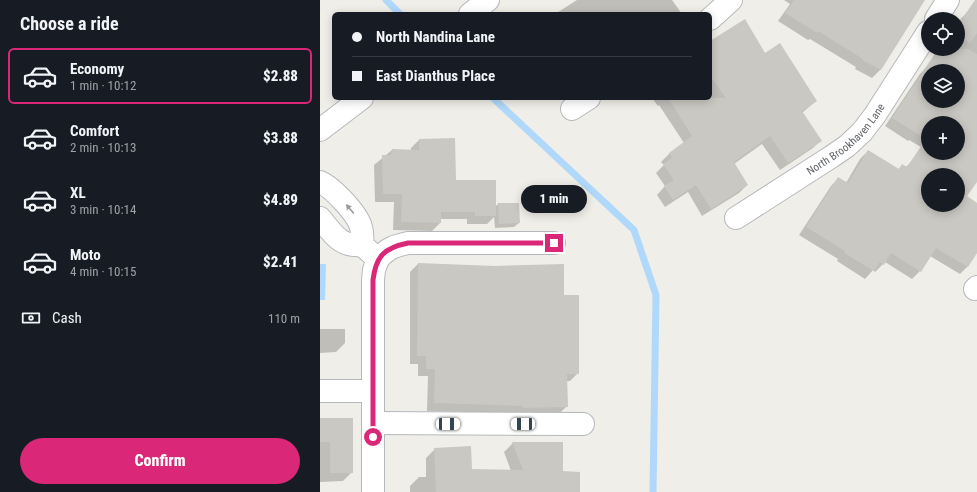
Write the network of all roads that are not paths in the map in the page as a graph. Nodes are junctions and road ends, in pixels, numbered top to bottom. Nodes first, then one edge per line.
1 (488, 0) edge
2 (731, 0) edge
3 (948, 0) edge
4 (473, 12) edge
5 (940, 12) edge
6 (712, 17) edge
7 (921, 43) edge
8 (359, 100) edge
9 (320, 130) edge
10 (320, 182) edge
11 (320, 218) edge
12 (736, 218) dead end
13 (554, 243) dead end
14 (362, 245) junction
15 (378, 259) junction
16 (320, 391) edge
17 (373, 391) junction
18 (373, 423) junction
19 (583, 424) dead end
20 (373, 492) edge

1 - 4 street
2 - 6 street
3 - 5 street
7 - 12 street, North Brookhaven Lane
8 - 9 street
14 -> 10 street
11 - 14 street
13 - 15 street
14 - 15 street
15 - 17 street
16 - 17 street
17 - 18 street
18 - 19 street
18 - 20 street

